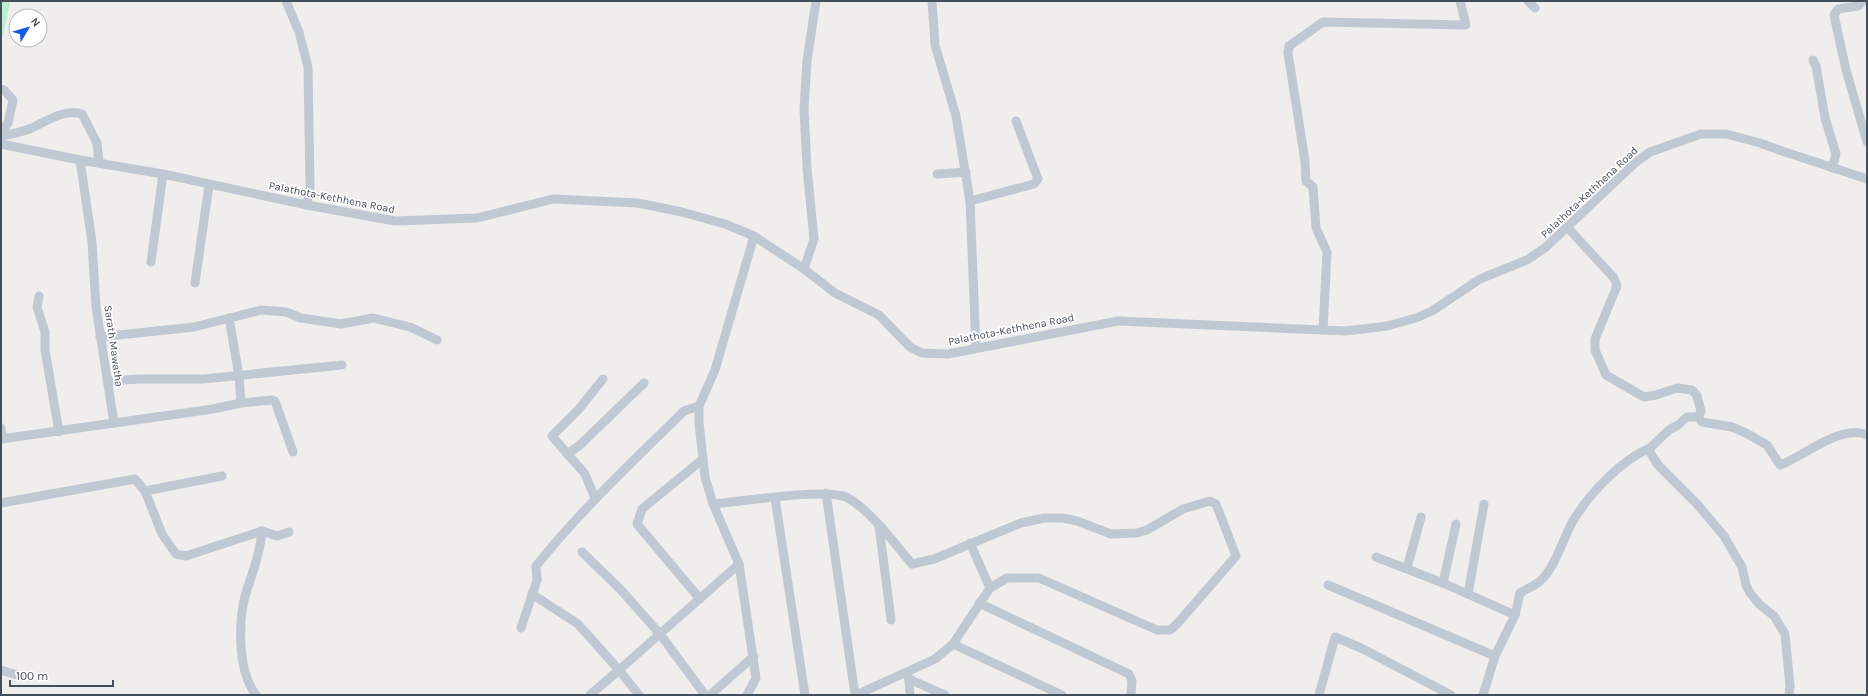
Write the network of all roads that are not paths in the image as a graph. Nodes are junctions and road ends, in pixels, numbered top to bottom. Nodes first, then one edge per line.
1 (286, 1) edge
2 (816, 1) edge
3 (932, 1) edge
4 (1460, 1) edge
5 (1863, 1) edge
6 (1813, 60) dead end
7 (1, 89) edge
8 (1016, 121) dead end
9 (1, 135) edge
10 (1867, 142) edge
11 (1, 144) edge
12 (80, 160) junction
13 (99, 163) junction
14 (1832, 168) junction
15 (966, 172) junction
16 (162, 174) junction
17 (936, 174) dead end
18 (1867, 179) edge
19 (209, 185) junction
20 (970, 201) junction
21 (307, 205) junction
22 (1567, 227) junction
23 (754, 236) junction
24 (151, 262) dead end
25 (804, 269) junction
26 (195, 284) dead end
27 (39, 296) dead end
28 (229, 318) junction
29 (1322, 330) junction
30 (100, 337) junction
31 (437, 340) dead end
32 (976, 348) junction
33 (342, 365) dead end
34 (239, 376) junction
35 (603, 379) dead end
36 (107, 382) junction
37 (644, 383) dead end
38 (241, 403) junction
39 (699, 406) junction
40 (1698, 417) junction
41 (114, 423) junction
42 (1, 428) edge
43 (59, 432) junction
44 (1867, 435) edge
45 (2, 439) edge
46 (1650, 448) junction
47 (293, 452) dead end
48 (567, 454) junction
49 (703, 459) junction
50 (222, 476) dead end
51 (145, 491) junction
52 (826, 493) junction
53 (595, 498) junction
54 (775, 498) junction
55 (1, 503) edge
56 (713, 504) junction
57 (1484, 504) dead end
58 (1421, 517) dead end
59 (1456, 524) dead end
60 (879, 526) junction
61 (262, 531) junction
62 (289, 532) dead end
63 (970, 543) junction
64 (582, 552) dead end
65 (1376, 557) dead end
66 (738, 564) junction
67 (1407, 568) junction
68 (1443, 583) junction
69 (1328, 584) dead end
70 (990, 588) junction
71 (532, 594) junction
72 (1468, 594) junction
73 (700, 599) junction
74 (979, 604) junction
75 (1515, 615) junction
76 (891, 620) dead end
77 (520, 628) dead end
78 (660, 634) junction
79 (953, 644) junction
80 (754, 656) junction
81 (1495, 656) junction
82 (1, 670) edge
83 (619, 670) junction
84 (20, 676) dead end
85 (908, 676) junction
86 (256, 695) edge
87 (590, 695) edge
88 (639, 695) edge
89 (705, 695) edge
90 (710, 695) edge
91 (747, 695) edge
92 (805, 695) edge
93 (856, 695) edge
94 (910, 695) edge
95 (945, 695) edge
96 (1062, 695) edge
97 (1131, 695) edge
98 (1319, 695) edge
99 (1451, 695) edge
100 (1484, 695) edge
101 (1789, 695) edge

1 - 21 street
2 - 25 street
3 - 15 street
4 - 29 street
5 - 10 street
6 - 14 street
7 - 9 street
8 - 20 street
9 - 13 street
11 - 12 street, Palathota-Kethhena Road
12 - 13 street, Palathota-Kethhena Road
12 - 30 street, Sarath Mawatha
13 - 16 street, Palathota-Kethhena Road
14 - 18 street, Palathota-Kethhena Road
14 - 22 street, Palathota-Kethhena Road
15 - 17 street
15 - 20 street
16 - 19 street, Palathota-Kethhena Road
16 - 24 street
19 - 21 street, Palathota-Kethhena Road
19 - 26 street
20 - 32 street
21 - 23 street, Palathota-Kethhena Road
22 - 29 street, Palathota-Kethhena Road
22 - 40 street
23 - 25 street, Palathota-Kethhena Road
23 - 39 street
25 - 32 street, Palathota-Kethhena Road
27 - 43 street
28 - 30 street
28 - 31 street
28 - 34 street
29 - 32 street, Palathota-Kethhena Road
30 - 36 street, Sarath Mawatha
33 - 34 street
34 - 36 street
34 - 38 street
35 - 48 street
36 - 41 street, Sarath Mawatha
37 - 48 street
38 - 41 street
38 - 47 street
39 - 49 street
39 - 53 street
40 - 44 street
40 - 46 street
41 - 43 street
42 - 45 street
43 - 45 street
46 - 75 street
46 - 101 street
48 - 53 street
49 - 56 street
49 - 73 street
50 - 51 street
51 - 55 street
51 - 61 street
52 - 54 street
52 - 60 street
52 - 93 street
53 - 71 street
54 - 56 street
54 - 92 street
56 - 66 street
57 - 72 street
58 - 67 street
59 - 68 street
60 - 63 street
60 - 76 street
61 - 62 street
61 - 86 street
63 - 70 street
63 - 70 street
64 - 78 street
65 - 67 street
66 - 73 street
66 - 80 street
67 - 68 street
68 - 72 street
69 - 81 street
70 - 74 street
71 - 77 street
71 - 83 street
72 - 75 street
73 - 78 street
74 - 79 street
74 - 97 street
75 - 81 street
78 - 83 street
78 - 89 street
79 - 85 street
79 - 96 street
80 - 90 street
80 - 91 street
81 - 100 street
82 - 84 street
83 - 87 street
83 - 88 street
85 - 93 street
85 - 94 street
85 - 95 street
98 - 99 street

